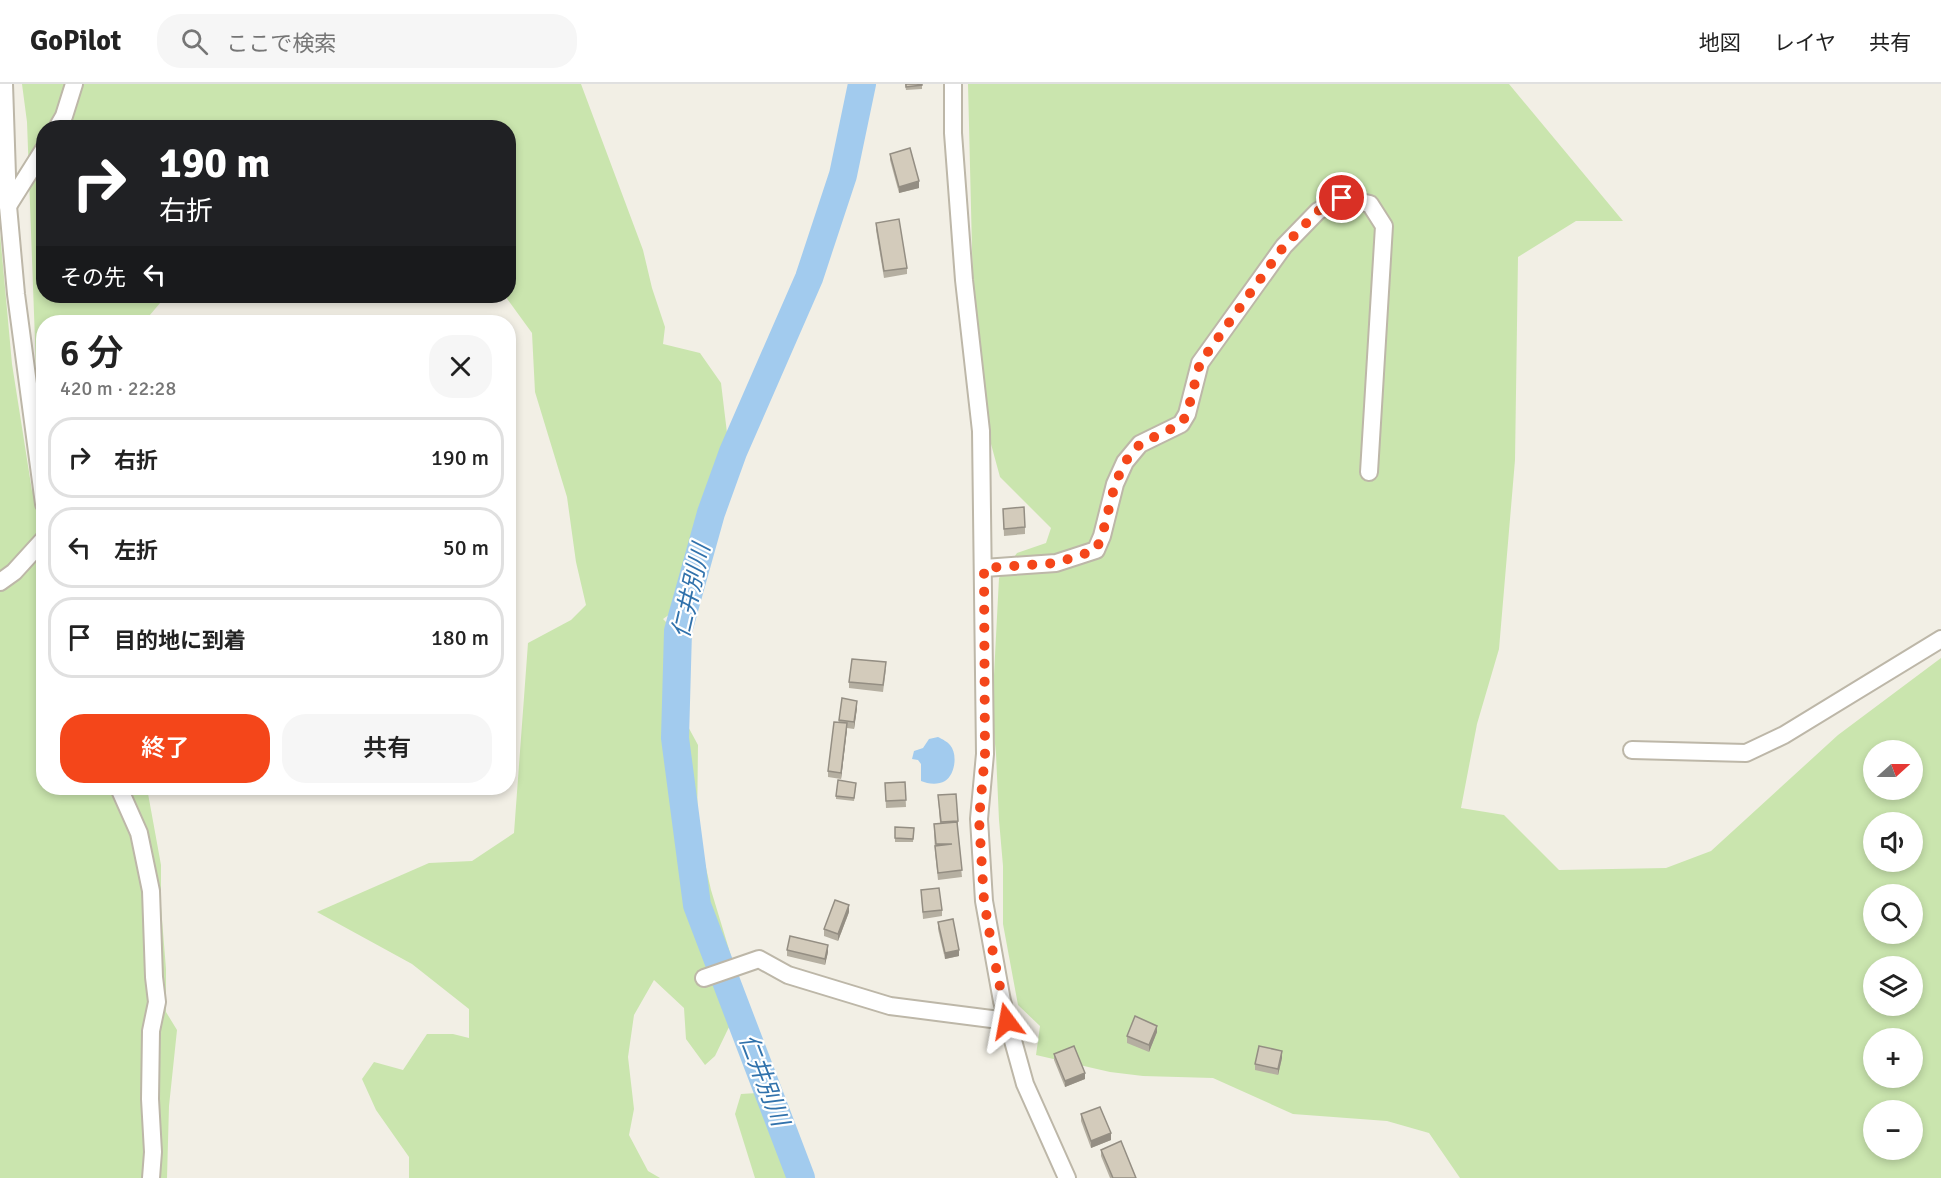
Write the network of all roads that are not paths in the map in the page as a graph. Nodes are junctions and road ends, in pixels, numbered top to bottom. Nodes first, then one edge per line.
1 (4, 84) edge
2 (74, 84) edge
3 (953, 84) edge
4 (62, 120) edge
5 (36, 162) edge
6 (8, 206) junction
7 (36, 444) edge
8 (1369, 472) dead end
9 (36, 548) edge
10 (984, 568) junction
11 (0, 582) edge
12 (1941, 639) edge
13 (1632, 750) dead end
14 (122, 795) edge
15 (704, 978) dead end
16 (1007, 1021) junction
17 (151, 1178) edge
18 (1067, 1178) edge

1 - 6 street
2 - 4 street
3 - 10 street
5 - 6 street
6 - 7 street
8 - 10 street
9 - 11 street
10 - 16 street
12 - 13 street
14 - 17 street
15 - 16 street
16 - 18 street

